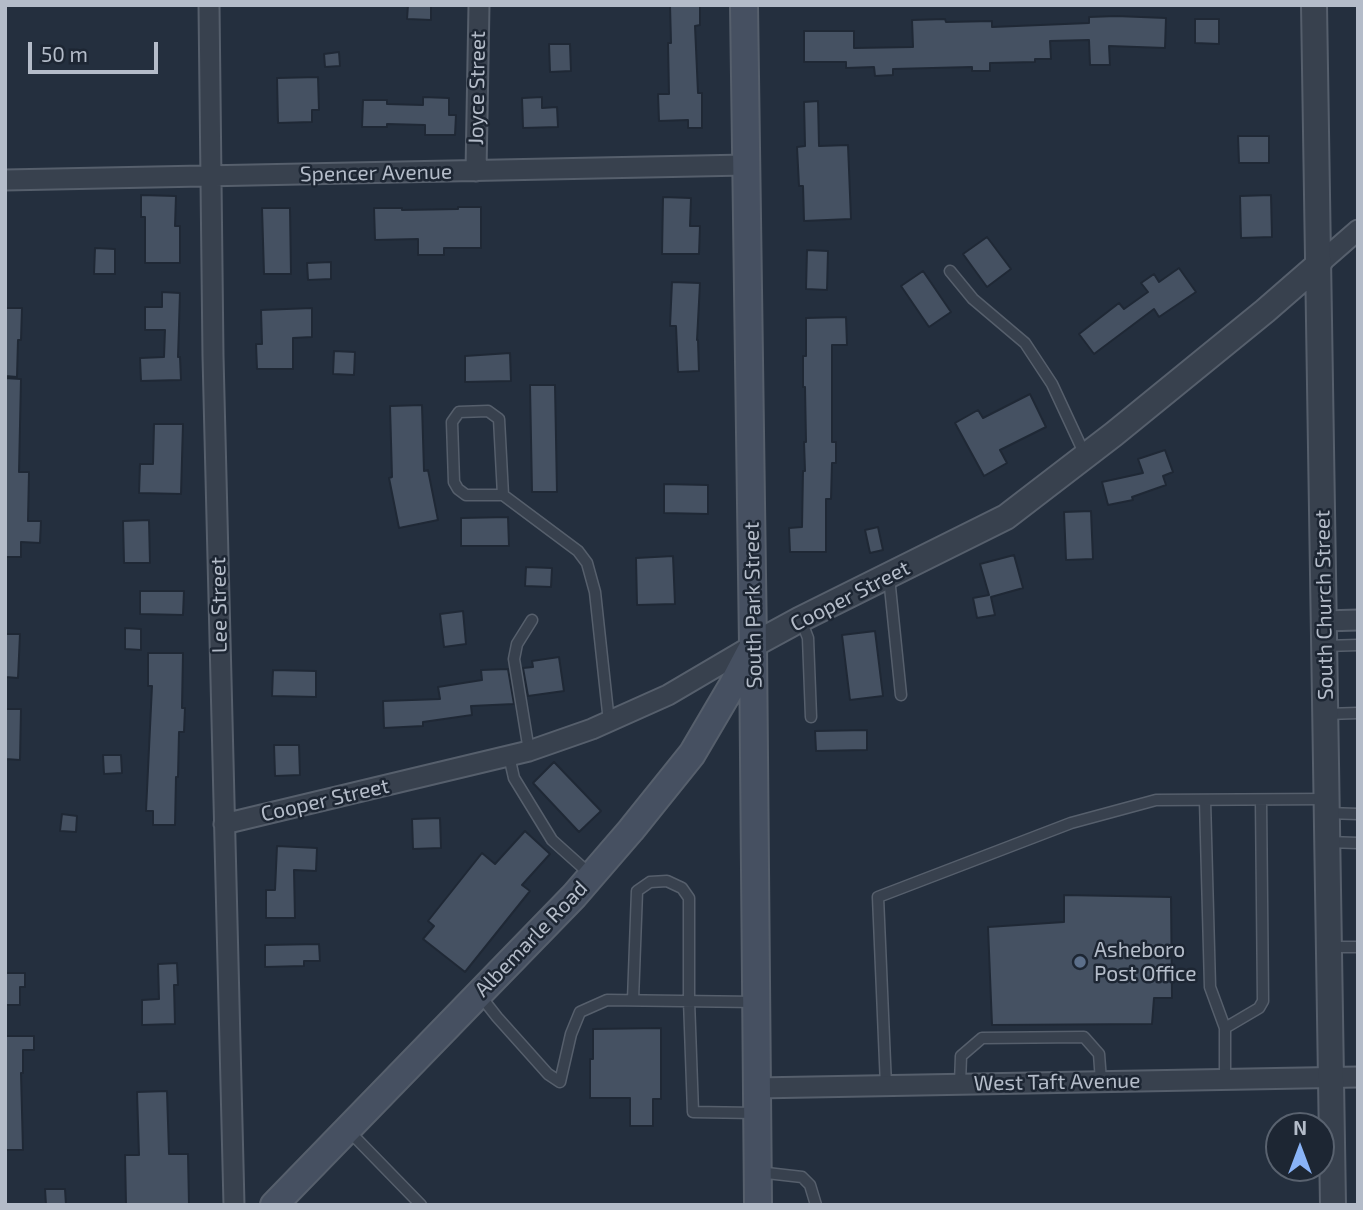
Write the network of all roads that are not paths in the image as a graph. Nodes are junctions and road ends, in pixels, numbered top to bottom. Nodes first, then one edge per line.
1 (209, 5) edge
2 (479, 5) edge
3 (744, 5) edge
4 (1314, 5) edge
5 (746, 165) junction
6 (475, 171) junction
7 (211, 176) junction
8 (5, 180) edge
9 (1358, 230) edge
10 (1318, 264) junction
11 (950, 271) dead end
12 (1085, 455) junction
13 (503, 495) junction
14 (889, 576) junction
15 (801, 619) junction
16 (532, 620) dead end
17 (1358, 620) edge
18 (1324, 621) junction
19 (754, 645) junction
20 (1358, 645) edge
21 (1324, 646) junction
22 (901, 695) dead end
23 (1358, 713) edge
24 (1325, 714) junction
25 (811, 717) dead end
26 (609, 722) junction
27 (529, 751) junction
28 (509, 756) junction
29 (1205, 800) junction
30 (1261, 800) junction
31 (1327, 806) junction
32 (1358, 814) edge
33 (224, 824) junction
34 (1327, 842) junction
35 (1358, 843) edge
36 (591, 876) junction
37 (1328, 947) junction
38 (1358, 947) edge
39 (479, 993) junction
40 (633, 1000) junction
41 (689, 1000) junction
42 (756, 1002) junction
43 (1225, 1028) junction
44 (1330, 1076) junction
45 (1358, 1077) edge
46 (1225, 1079) junction
47 (1101, 1081) junction
48 (960, 1084) junction
49 (886, 1086) junction
50 (757, 1100) junction
51 (348, 1129) junction
52 (758, 1172) junction
53 (234, 1205) edge
54 (274, 1205) edge
55 (421, 1205) edge
56 (758, 1205) edge
57 (816, 1205) edge
58 (1333, 1205) edge

1 - 7 street, Lee Street
2 - 6 street, Joyce Street
3 - 5 main road, South Park Street
4 - 10 street, South Church Street
5 - 6 street, Spencer Avenue
5 - 19 main road, South Park Street
6 - 7 street, Spencer Avenue
7 - 8 street, Spencer Avenue
7 - 33 street, Lee Street
9 - 10 street, Cooper Street
10 - 12 street, Cooper Street
10 - 18 street, South Church Street
11 - 12 lane
12 - 14 street, Cooper Street
13 - 13 lane
13 - 26 lane
14 - 15 street, Cooper Street
14 - 22 lane
15 - 19 street, Cooper Street
15 - 25 lane
16 - 27 lane
17 - 18 street
18 - 21 street, South Church Street
19 - 26 street, Cooper Street
19 - 36 main road, Albemarle Road
19 - 42 main road, South Park Street
20 - 21 lane
21 - 24 street, South Church Street
23 - 24 lane
24 - 31 street, South Church Street
26 - 27 street, Cooper Street
27 - 28 street, Cooper Street
28 - 33 street, Cooper Street
28 - 36 lane
29 - 30 lane
29 - 43 lane
29 - 49 lane
30 - 31 lane
30 - 43 lane
31 - 32 lane
31 - 34 street, South Church Street
33 - 53 street, Lee Street
34 - 35 lane
34 - 37 street, South Church Street
36 - 39 main road, Albemarle Road
37 - 38 lane
37 - 44 street, South Church Street
39 - 40 lane
39 - 51 main road, Albemarle Road
40 - 41 lane
40 - 41 lane
41 - 42 lane
41 - 50 lane
42 - 50 main road, South Park Street
43 - 46 lane
44 - 45 street, West Taft Avenue
44 - 46 street, West Taft Avenue
44 - 58 street, South Church Street
46 - 47 street, West Taft Avenue
47 - 48 street, West Taft Avenue
47 - 48 lane
48 - 49 street, West Taft Avenue
49 - 50 street, West Taft Avenue
50 - 52 main road, South Park Street
51 - 54 main road, Albemarle Road
51 - 55 lane
52 - 56 main road, South Park Street
52 - 57 lane

